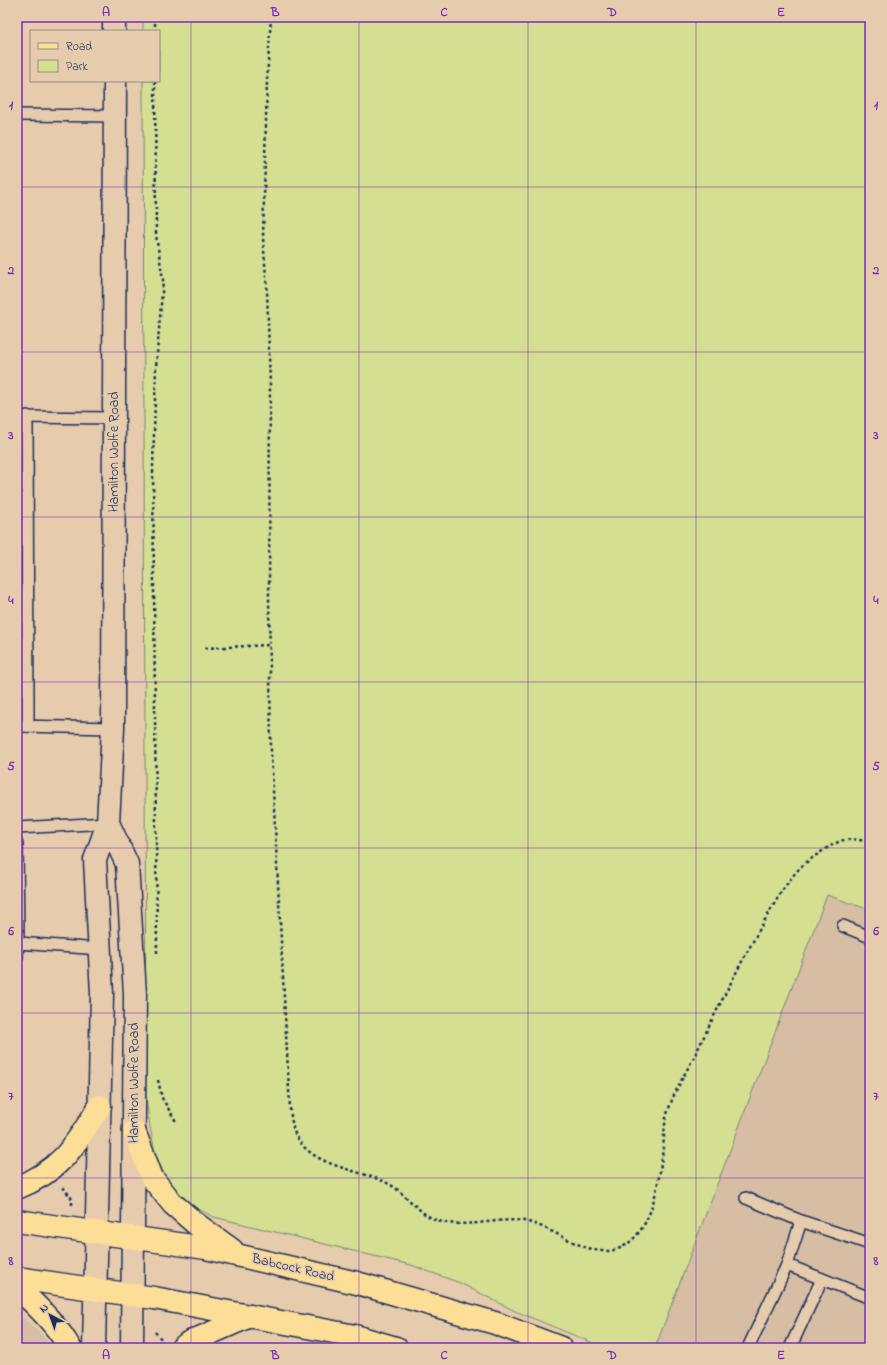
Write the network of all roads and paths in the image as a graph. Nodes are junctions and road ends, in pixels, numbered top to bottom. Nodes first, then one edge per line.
1 (114, 17) edge
2 (155, 17) edge
3 (271, 17) edge
4 (114, 30) edge
5 (155, 30) edge
6 (115, 82) edge
7 (155, 82) edge
8 (17, 115) edge
9 (115, 116) junction
10 (22, 417) edge
11 (114, 418) junction
12 (270, 646) junction
13 (204, 648) dead end
14 (22, 726) edge
15 (113, 728) junction
16 (108, 823) junction
17 (17, 828) edge
18 (17, 843) edge
19 (870, 843) edge
20 (842, 926) dead end
21 (870, 937) edge
22 (18, 943) junction
23 (100, 949) junction
24 (17, 957) edge
25 (157, 962) dead end
26 (157, 1077) dead end
27 (100, 1106) junction
28 (177, 1123) dead end
29 (134, 1131) junction
30 (59, 1182) dead end
31 (17, 1188) edge
32 (746, 1198) dead end
33 (72, 1205) dead end
34 (17, 1221) edge
35 (801, 1221) junction
36 (96, 1234) junction
37 (133, 1239) junction
38 (870, 1244) edge
39 (240, 1256) junction
40 (787, 1265) junction
41 (17, 1278) edge
42 (822, 1279) junction
43 (17, 1288) edge
44 (95, 1289) junction
45 (132, 1294) junction
46 (870, 1298) edge
47 (250, 1316) junction
48 (148, 1331) dead end
49 (172, 1345) edge
50 (70, 1348) edge
51 (94, 1348) edge
52 (132, 1348) edge
53 (396, 1348) edge
54 (561, 1348) edge
55 (748, 1348) edge
56 (790, 1348) edge

1 - 4 street
2 - 5 path
3 - 12 path
6 - 9 street, Hamilton Wolfe Road
7 - 25 path
8 - 9 lane
9 - 11 street, Hamilton Wolfe Road
10 - 11 lane
10 - 14 lane
11 - 15 street, Hamilton Wolfe Road
12 - 13 path
12 - 19 path
14 - 15 lane
15 - 16 street, Hamilton Wolfe Road
16 - 17 lane
16 - 23 street, Hamilton Wolfe Road
16 - 29 street, Hamilton Wolfe Road
18 - 22 lane
20 - 21 lane
22 - 23 lane
22 - 24 lane
23 - 27 street, Hamilton Wolfe Road
26 - 28 path
27 - 31 main road
27 - 36 street, Hamilton Wolfe Road
29 - 37 street, Hamilton Wolfe Road
29 - 39 main road
30 - 33 path
32 - 35 lane
34 - 36 main road, Babcock Road
35 - 38 lane
35 - 40 lane
36 - 37 main road, Babcock Road
36 - 44 street, Hamilton Wolfe Road
37 - 39 main road, Babcock Road
37 - 45 street, Hamilton Wolfe Road
39 - 54 main road, Babcock Road
40 - 42 lane
40 - 55 lane
41 - 44 main road
42 - 46 lane
42 - 56 lane
43 - 50 main road
44 - 45 main road
44 - 51 street, Hamilton Wolfe Road
45 - 47 main road
45 - 52 street, Hamilton Wolfe Road
47 - 49 main road
47 - 53 main road
48 - 49 path

